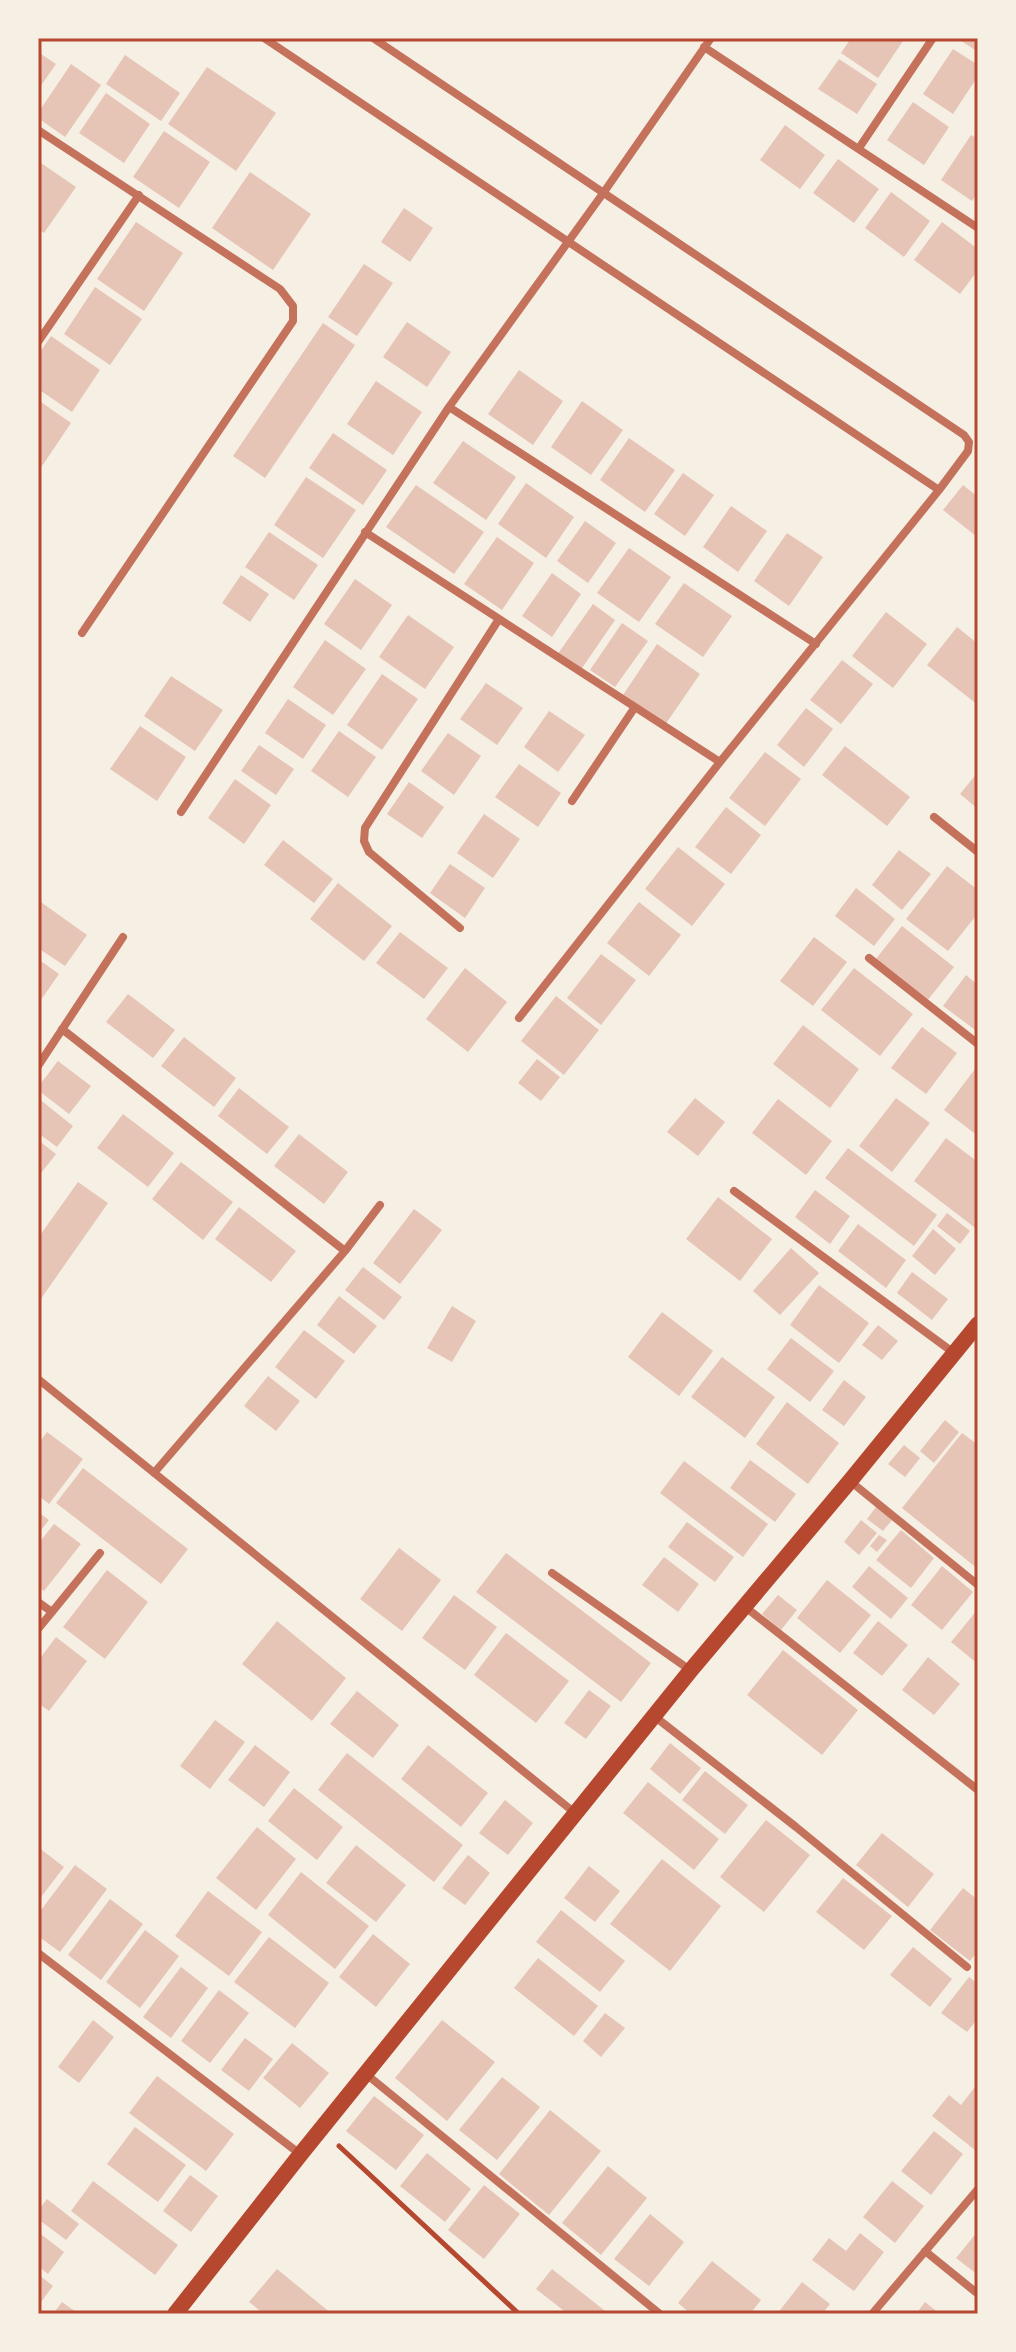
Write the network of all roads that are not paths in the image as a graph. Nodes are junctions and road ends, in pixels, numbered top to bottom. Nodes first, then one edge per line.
1 (264, 38) edge
2 (373, 38) edge
3 (711, 38) edge
4 (933, 38) edge
5 (704, 47) junction
6 (38, 130) edge
7 (859, 148) junction
8 (604, 192) junction
9 (139, 195) junction
10 (978, 228) edge
11 (568, 243) junction
12 (39, 337) edge
13 (449, 407) junction
14 (939, 490) junction
15 (365, 532) junction
16 (499, 619) junction
17 (82, 633) dead end
18 (816, 644) junction
19 (635, 707) junction
20 (720, 762) junction
21 (572, 801) dead end
22 (181, 812) dead end
23 (934, 817) dead end
24 (978, 852) edge
25 (460, 928) dead end
26 (123, 937) dead end
27 (869, 958) dead end
28 (519, 1018) dead end
29 (62, 1029) junction
30 (978, 1044) edge
31 (38, 1066) edge
32 (734, 1191) dead end
33 (380, 1205) dead end
34 (345, 1251) junction
35 (978, 1324) edge
36 (954, 1353) junction
37 (38, 1379) edge
38 (154, 1473) junction
39 (850, 1481) junction
40 (100, 1553) dead end
41 (552, 1573) dead end
42 (978, 1585) edge
43 (38, 1602) edge
44 (744, 1606) junction
45 (52, 1612) junction
46 (38, 1629) edge
47 (691, 1670) junction
48 (654, 1716) junction
49 (978, 1790) edge
50 (576, 1813) junction
51 (38, 1953) edge
52 (967, 1967) dead end
53 (366, 2074) junction
54 (300, 2155) junction
55 (978, 2189) edge
56 (925, 2251) junction
57 (978, 2294) edge
58 (175, 2314) edge
59 (660, 2314) edge
60 (872, 2314) edge

1 - 11 street
2 - 8 street
3 - 5 street
4 - 7 street
5 - 7 street
5 - 8 street
6 - 9 street
7 - 10 street
8 - 11 street
8 - 14 street
9 - 12 street
9 - 17 street
11 - 13 street
11 - 14 street
13 - 15 street
13 - 18 street
14 - 18 street
15 - 16 street
15 - 22 street
16 - 19 street
16 - 25 street
18 - 20 street
19 - 20 street
19 - 21 street
20 - 28 street
23 - 24 street
26 - 29 street
27 - 30 street
29 - 31 street
29 - 34 street
32 - 36 street
33 - 34 street
34 - 38 street
35 - 36 main road
36 - 39 main road
37 - 38 street
38 - 50 street
39 - 42 street
39 - 44 main road
40 - 45 street
41 - 47 street
43 - 45 street
44 - 47 main road
44 - 49 street
45 - 46 street
47 - 48 main road
48 - 50 main road
48 - 52 street
50 - 53 main road
51 - 54 street
53 - 54 main road
53 - 59 street
54 - 58 main road
55 - 56 street
56 - 57 street
56 - 60 street

